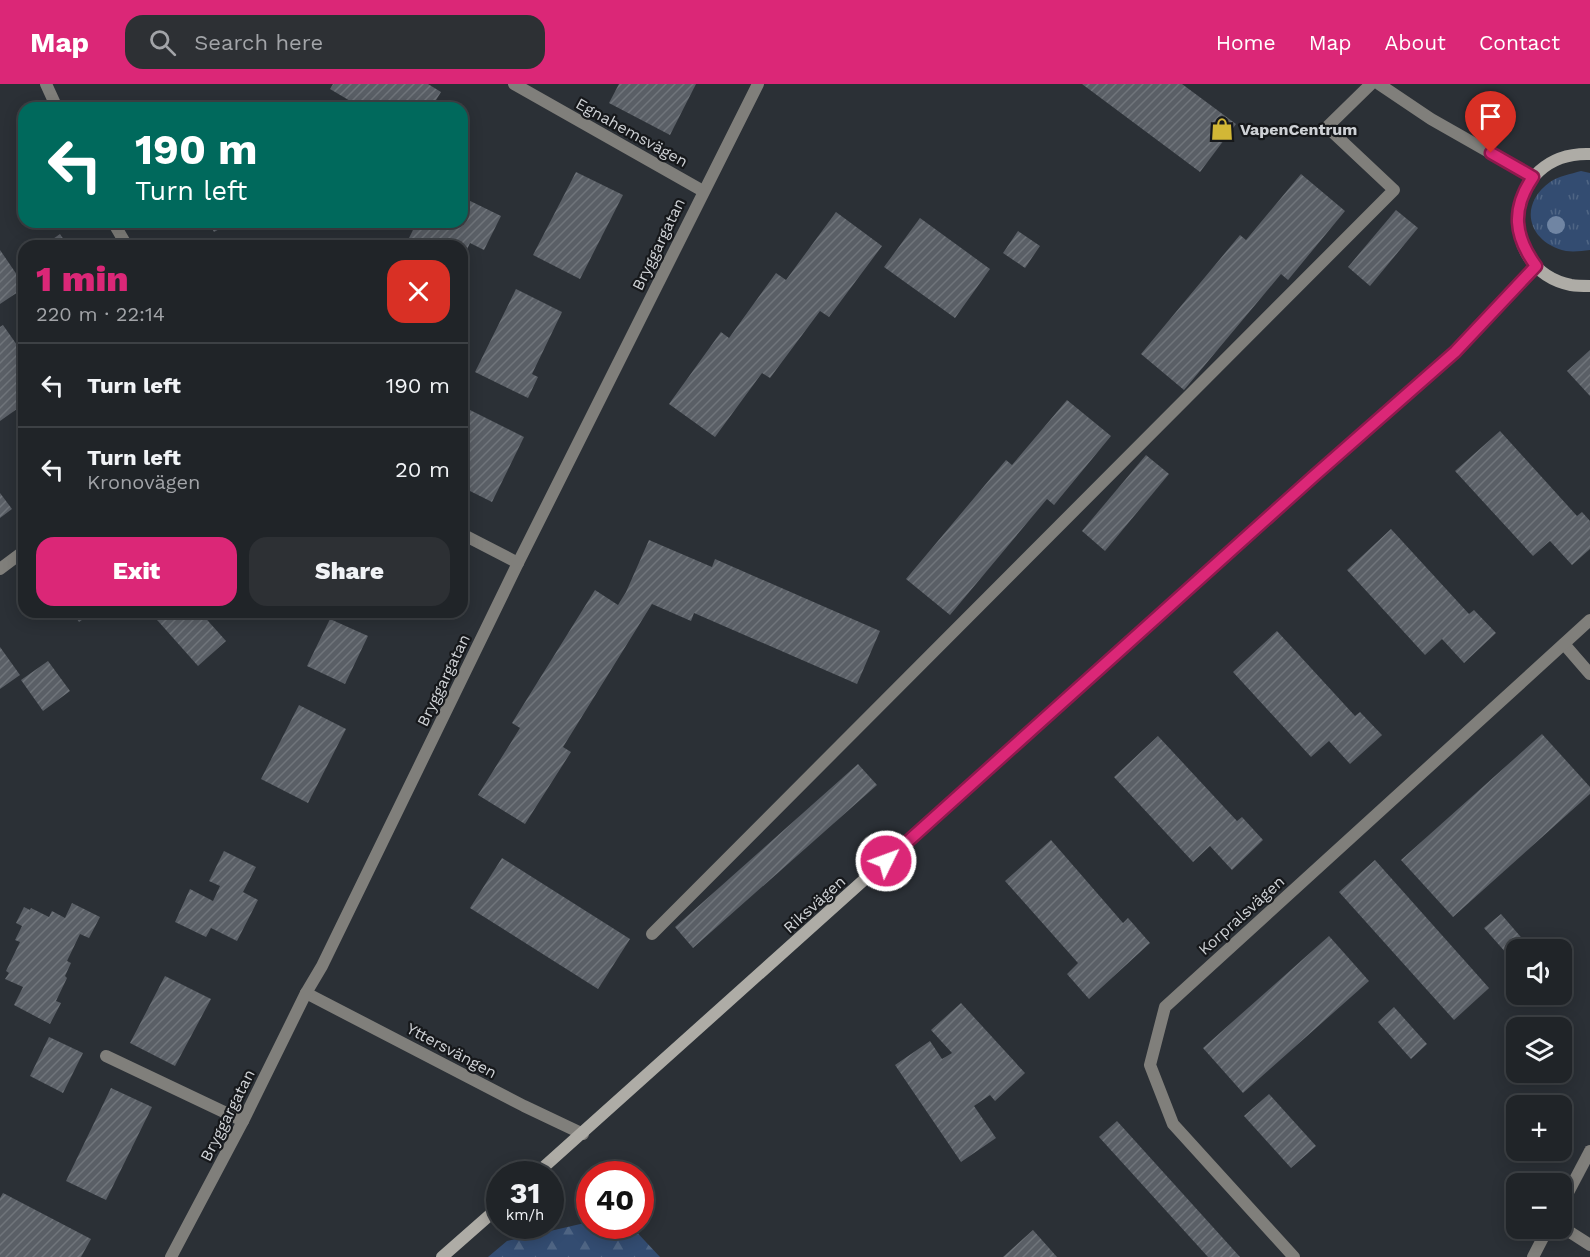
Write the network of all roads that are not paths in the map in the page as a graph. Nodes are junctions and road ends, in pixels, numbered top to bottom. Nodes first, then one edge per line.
1 (46, 84) edge
2 (514, 84) edge
3 (758, 84) edge
4 (1371, 84) edge
5 (1379, 84) edge
6 (54, 102) edge
7 (1590, 154) edge
8 (1533, 177) junction
9 (703, 191) junction
10 (1536, 266) junction
11 (1590, 286) edge
12 (468, 537) edge
13 (18, 556) edge
14 (518, 563) junction
15 (0, 569) edge
16 (1590, 620) edge
17 (1564, 644) junction
18 (1590, 674) edge
19 (652, 934) dead end
20 (306, 993) junction
21 (106, 1056) dead end
22 (243, 1121) junction
23 (583, 1134) junction
24 (1590, 1151) edge
25 (551, 1161) edge
26 (1572, 1185) edge
27 (486, 1218) edge
28 (1572, 1233) edge
29 (1542, 1239) edge
30 (1590, 1245) edge
31 (171, 1257) edge
32 (442, 1257) edge
33 (1294, 1257) edge
34 (1533, 1257) edge

1 - 6 street
2 - 9 street, Egnahemsvägen
3 - 9 street, Bryggargatan
4 - 19 street
5 - 8 street
7 - 8 street
8 - 10 street
9 - 14 street, Bryggargatan
10 - 11 street
10 - 23 street, Riksvägen
12 - 14 street
13 - 15 street
14 - 20 street, Bryggargatan
16 - 17 street, Korpralsvägen
17 - 18 street
17 - 33 street, Korpralsvägen
20 - 22 street, Bryggargatan
20 - 23 street, Yttersvängen
21 - 22 street
22 - 31 street, Bryggargatan
23 - 25 street, Riksvägen
24 - 26 street
27 - 32 street
28 - 30 street
29 - 34 street

